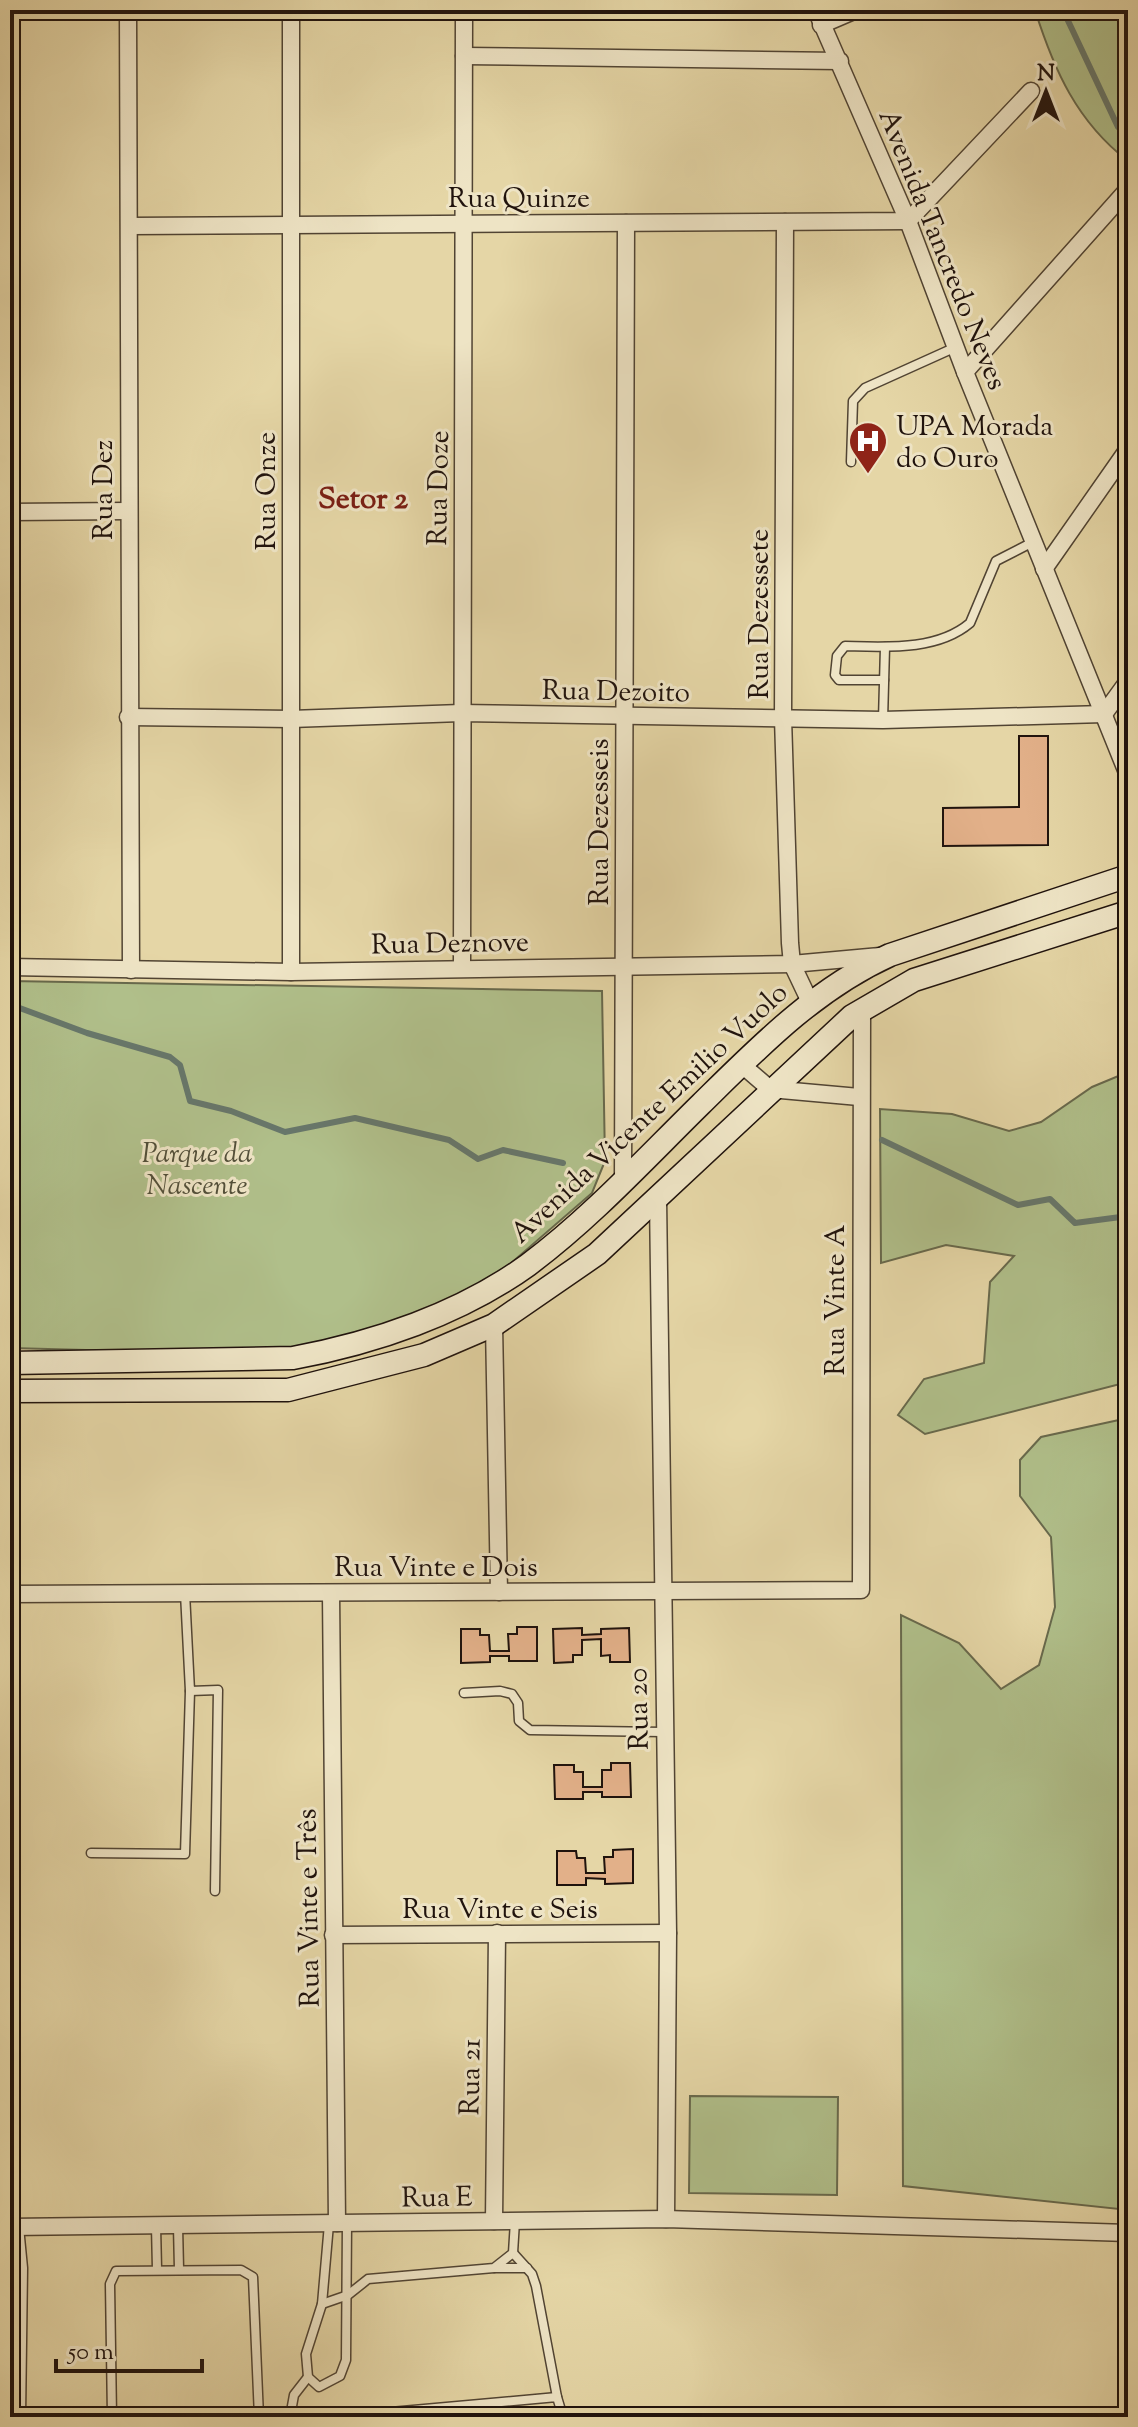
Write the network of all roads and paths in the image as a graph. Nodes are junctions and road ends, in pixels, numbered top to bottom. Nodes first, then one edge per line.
1 (128, 10) edge
2 (291, 10) edge
3 (464, 10) edge
4 (856, 10) edge
5 (819, 17) edge
6 (464, 56) junction
7 (840, 61) junction
8 (1031, 91) dead end
9 (1126, 195) edge
10 (908, 221) junction
11 (785, 222) junction
12 (626, 223) junction
13 (466, 224) junction
14 (291, 225) junction
15 (130, 226) junction
16 (956, 347) junction
17 (965, 372) junction
18 (1128, 449) edge
19 (851, 462) dead end
20 (128, 511) junction
21 (10, 512) edge
22 (1033, 542) junction
23 (1044, 569) junction
24 (885, 647) junction
25 (884, 680) junction
26 (1128, 681) edge
27 (461, 713) junction
28 (1104, 714) junction
29 (128, 717) junction
30 (625, 717) junction
31 (783, 718) junction
32 (291, 719) junction
33 (883, 720) junction
34 (1128, 775) edge
35 (1128, 876) edge
36 (1128, 912) edge
37 (890, 955) junction
38 (792, 964) junction
39 (623, 966) junction
40 (10, 967) edge
41 (462, 967) junction
42 (131, 970) junction
43 (291, 972) junction
44 (810, 1002) junction
45 (862, 1010) junction
46 (741, 1064) junction
47 (770, 1089) junction
48 (859, 1097) junction
49 (623, 1182) junction
50 (658, 1198) junction
51 (494, 1325) junction
52 (10, 1363) edge
53 (10, 1391) edge
54 (861, 1590) joint
55 (661, 1591) junction
56 (499, 1592) junction
57 (185, 1593) junction
58 (331, 1593) junction
59 (10, 1594) edge
60 (190, 1691) junction
61 (464, 1693) dead end
62 (663, 1732) junction
63 (91, 1853) dead end
64 (215, 1891) dead end
65 (497, 1933) junction
66 (668, 1933) junction
67 (333, 1935) junction
68 (666, 2219) junction
69 (494, 2221) junction
70 (515, 2221) junction
71 (338, 2223) junction
72 (156, 2225) junction
73 (178, 2225) junction
74 (14, 2227) edge
75 (1128, 2233) edge
76 (513, 2253) junction
77 (494, 2268) junction
78 (527, 2268) junction
79 (157, 2269) junction
80 (179, 2269) junction
81 (348, 2295) junction
82 (322, 2304) junction
83 (308, 2377) junction
84 (557, 2397) junction
85 (21, 2417) edge
86 (112, 2417) edge
87 (259, 2417) edge
88 (290, 2417) edge
89 (335, 2417) edge
90 (563, 2417) edge

1 - 15 street, Rua Dez
2 - 14 street, Rua Onze
3 - 6 street, Rua Doze
4 - 5 street
5 - 7 street, Avenida Tancredo Neves
6 - 7 street
6 - 13 street, Rua Doze
7 - 10 street, Avenida Tancredo Neves
8 - 10 street
9 - 17 street
10 - 11 street, Rua Quinze
10 - 16 street, Avenida Tancredo Neves
11 - 12 street, Rua Quinze
11 - 31 street, Rua Dezessete
12 - 13 street, Rua Quinze
12 - 30 street, Rua Dezesseis
13 - 14 street, Rua Quinze
13 - 27 street, Rua Doze
14 - 15 street, Rua Quinze
14 - 32 street, Rua Onze
15 - 20 street, Rua Dez
16 - 17 street, Avenida Tancredo Neves
16 - 19 lane
17 - 22 street, Avenida Tancredo Neves
18 - 23 street
20 - 21 street
20 - 29 street, Rua Dez
22 - 23 street, Avenida Tancredo Neves
22 - 24 lane
23 - 28 street, Avenida Tancredo Neves
24 - 25 lane
24 - 25 lane
25 - 33 lane
26 - 28 street
27 - 30 street, Rua Dezoito
27 - 32 street, Rua Dezoito
27 - 41 street, Rua Doze
28 - 33 street, Rua Dezoito
28 - 34 street, Avenida Tancredo Neves
29 - 32 street, Rua Dezoito
29 - 42 street, Rua Dez
30 - 31 street, Rua Dezoito
30 - 39 street, Rua Dezesseis
31 - 33 street, Rua Dezoito
31 - 38 street, Rua Dezessete
32 - 43 street, Rua Onze
35 - 37 main road, Avenida Vicente Emilio Vuolo
36 - 45 main road
37 - 38 street, Rua Deznove
37 - 44 main road, Avenida Vicente Emilio Vuolo
38 - 39 street, Rua Deznove
38 - 44 street, Rua Dezessete
39 - 41 street, Rua Deznove
39 - 49 street, Rua Dezesseis
40 - 42 street, Rua Deznove
41 - 43 street, Rua Deznove
42 - 43 street, Rua Deznove
44 - 46 main road, Avenida Vicente Emilio Vuolo
45 - 47 main road
45 - 48 street, Rua Vinte A
46 - 47 street
46 - 49 main road, Avenida Vicente Emilio Vuolo
47 - 48 street
47 - 50 main road
48 - 54 street, Rua Vinte A
49 - 52 main road, Avenida Vicente Emilio Vuolo
50 - 51 main road
50 - 55 street, Rua 20
51 - 53 main road
51 - 56 street
54 - 55 street, Rua Vinte e Dois
55 - 56 street, Rua Vinte e Dois
55 - 62 street, Rua 20
56 - 58 street, Rua Vinte e Dois
57 - 58 street, Rua Vinte e Dois
57 - 59 street, Rua Vinte e Dois
57 - 60 lane
58 - 67 street, Rua Vinte e Três
60 - 63 lane
60 - 64 lane
61 - 62 lane
62 - 66 street, Rua 20
65 - 66 street, Rua Vinte e Seis
65 - 67 street, Rua Vinte e Seis
65 - 69 street, Rua 21
66 - 68 street, Rua 20
67 - 71 street, Rua Vinte e Três
68 - 70 street, Rua E
68 - 75 street, Rua E
69 - 70 street, Rua E
69 - 71 street, Rua E
70 - 76 lane
71 - 73 street, Rua E
71 - 81 lane
71 - 82 lane
72 - 73 street, Rua E
72 - 74 street, Rua E
72 - 79 lane
73 - 80 lane
74 - 85 lane
76 - 77 lane
76 - 78 lane
77 - 78 lane
77 - 81 lane
78 - 84 lane
79 - 80 lane
79 - 86 lane
80 - 87 lane
81 - 82 lane
81 - 83 lane
82 - 83 lane
83 - 88 lane
84 - 89 lane
84 - 90 lane

